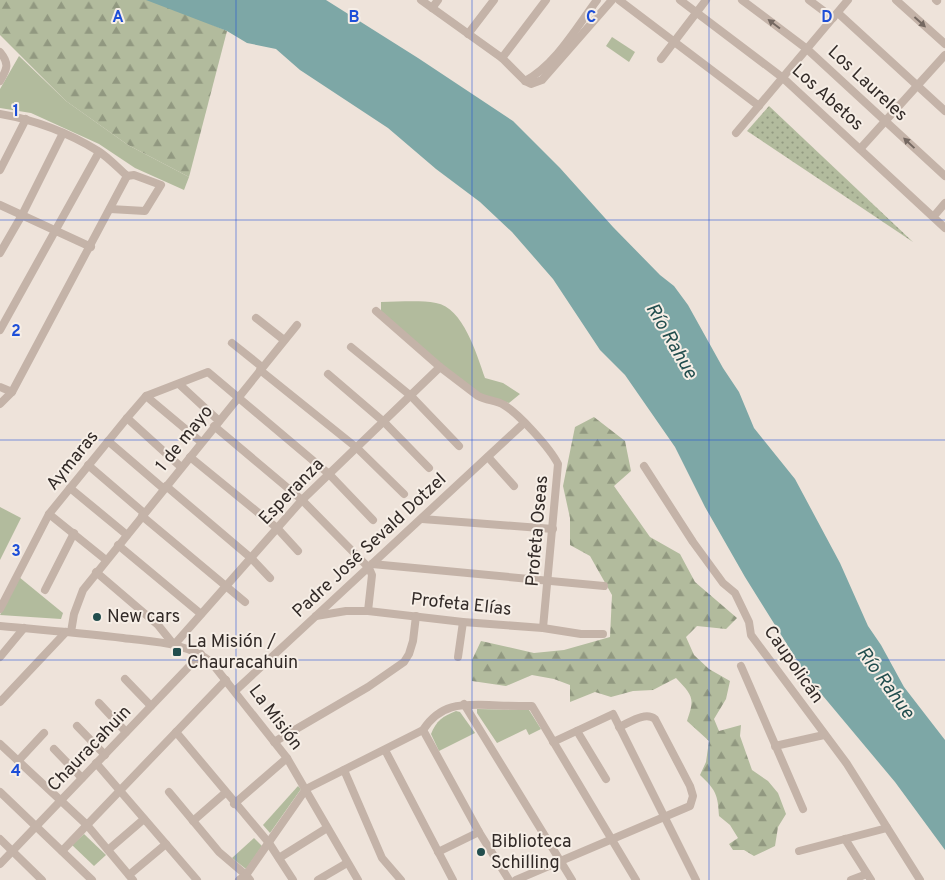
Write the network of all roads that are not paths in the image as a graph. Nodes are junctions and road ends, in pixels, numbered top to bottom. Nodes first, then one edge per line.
1 (421, 0) edge
2 (438, 0) edge
3 (494, 0) edge
4 (546, 0) edge
5 (612, 0) edge
6 (619, 0) edge
7 (680, 0) edge
8 (706, 0) edge
9 (742, 0) edge
10 (809, 0) edge
11 (848, 0) edge
12 (594, 1) edge
13 (899, 1) edge
14 (432, 8) junction
15 (696, 13) junction
16 (835, 15) junction
17 (468, 34) junction
18 (674, 42) junction
19 (945, 44) edge
20 (807, 49) junction
21 (0, 52) edge
22 (945, 55) edge
23 (502, 58) junction
24 (661, 59) dead end
25 (782, 78) junction
26 (0, 81) edge
27 (525, 81) junction
28 (917, 86) junction
29 (759, 106) junction
30 (945, 111) edge
31 (0, 114) edge
32 (26, 119) junction
33 (885, 121) junction
34 (63, 133) junction
35 (736, 133) dead end
36 (860, 149) junction
37 (99, 152) junction
38 (0, 170) edge
39 (127, 176) junction
40 (945, 176) edge
41 (945, 204) edge
42 (0, 205) edge
43 (110, 209) junction
44 (22, 215) junction
45 (934, 216) junction
46 (945, 228) edge
47 (56, 231) junction
48 (90, 246) junction
49 (0, 253) edge
50 (376, 311) dead end
51 (256, 318) dead end
52 (297, 325) dead end
53 (0, 330) edge
54 (284, 340) junction
55 (232, 343) dead end
56 (351, 347) dead end
57 (440, 368) junction
58 (261, 369) junction
59 (328, 374) dead end
60 (179, 384) junction
61 (0, 387) edge
62 (12, 392) junction
63 (146, 396) junction
64 (411, 396) junction
65 (237, 398) junction
66 (0, 404) edge
67 (126, 418) junction
68 (384, 422) junction
69 (217, 423) junction
70 (524, 423) junction
71 (108, 441) junction
72 (202, 442) junction
73 (459, 446) dead end
74 (357, 448) junction
75 (190, 457) junction
76 (488, 458) junction
77 (88, 465) junction
78 (644, 466) dead end
79 (182, 467) junction
80 (429, 468) dead end
81 (329, 474) junction
82 (514, 486) dead end
83 (70, 488) junction
84 (165, 488) junction
85 (404, 494) dead end
86 (302, 500) junction
87 (49, 514) junction
88 (143, 515) junction
89 (422, 519) junction
90 (373, 520) dead end
91 (277, 528) junction
92 (553, 529) junction
93 (74, 533) junction
94 (127, 535) junction
95 (118, 545) junction
96 (298, 550) dead end
97 (251, 558) junction
98 (106, 560) junction
99 (371, 566) junction
100 (96, 572) junction
101 (270, 578) dead end
102 (548, 580) junction
103 (226, 586) junction
104 (604, 586) dead end
105 (45, 590) dead end
106 (245, 602) dead end
107 (0, 609) edge
108 (368, 611) junction
109 (201, 614) junction
110 (316, 616) junction
111 (416, 616) junction
112 (463, 622) junction
113 (158, 625) junction
114 (0, 626) edge
115 (13, 627) junction
116 (24, 628) junction
117 (543, 628) junction
118 (69, 632) junction
119 (603, 634) dead end
120 (14, 642) junction
121 (154, 642) junction
122 (174, 645) junction
123 (201, 654) junction
124 (0, 656) edge
125 (458, 656) dead end
126 (741, 666) dead end
127 (125, 679) dead end
128 (226, 680) junction
129 (235, 691) junction
130 (0, 702) edge
131 (99, 703) dead end
132 (464, 704) junction
133 (151, 706) junction
134 (77, 726) dead end
135 (619, 727) junction
136 (423, 730) junction
137 (577, 731) junction
138 (126, 732) junction
139 (176, 732) junction
140 (44, 733) dead end
141 (824, 735) junction
142 (274, 742) junction
143 (553, 742) junction
144 (0, 744) edge
145 (775, 746) junction
146 (54, 749) dead end
147 (385, 750) junction
148 (105, 755) junction
149 (287, 758) junction
150 (18, 761) junction
151 (96, 763) junction
152 (344, 770) junction
153 (82, 778) junction
154 (606, 779) dead end
155 (306, 789) junction
156 (120, 790) junction
157 (0, 792) edge
158 (169, 792) dead end
159 (225, 793) junction
160 (62, 800) junction
161 (234, 804) junction
162 (803, 808) dead end
163 (665, 817) junction
164 (144, 819) junction
165 (193, 821) junction
166 (87, 825) junction
167 (36, 826) junction
168 (327, 828) junction
169 (887, 828) junction
170 (479, 832) junction
171 (0, 839) edge
172 (612, 839) junction
173 (845, 839) junction
174 (268, 843) junction
175 (166, 844) junction
176 (108, 850) junction
177 (12, 851) junction
178 (62, 851) junction
179 (798, 851) dead end
180 (438, 852) junction
181 (279, 858) junction
182 (560, 861) junction
183 (347, 863) junction
184 (0, 864) edge
185 (869, 877) edge
186 (131, 878) edge
187 (248, 878) edge
188 (194, 879) edge
189 (42, 880) edge
190 (92, 880) edge
191 (239, 880) edge
192 (294, 880) edge
193 (318, 880) edge
194 (358, 880) edge
195 (401, 880) edge
196 (453, 880) edge
197 (509, 880) edge
198 (516, 880) edge
199 (572, 880) edge
200 (636, 880) edge
201 (696, 880) edge
202 (851, 880) edge
203 (920, 880) edge

1 - 14 street
2 - 14 street
3 - 17 street
4 - 23 street
5 - 12 street
5 - 27 street
6 - 18 street
7 - 15 street, Los Abetos
8 - 15 street
20 -> 9 street, Los Laureles
10 - 16 street
11 - 16 street
12 - 27 street
13 -> 19 street
14 - 17 street
15 - 18 street
15 - 25 street, Los Abetos
16 - 20 street
16 - 28 street
17 - 23 street
18 - 24 street
18 - 29 street
20 - 25 street
20 - 33 street, Los Laureles
21 - 26 street
22 - 28 street
23 - 27 street
25 - 29 street
25 - 36 street, Los Abetos
28 - 30 street
28 - 33 street
29 - 35 street
31 - 32 street
32 - 34 street
32 - 38 street
33 - 36 street
40 -> 33 street, Los Laureles
34 - 37 street
34 - 44 street
36 - 45 street, Los Abetos
37 - 39 street
37 - 47 street
39 - 43 street
39 - 43 street
41 - 45 street
42 - 44 street
43 - 48 street
44 - 47 street
44 - 49 street
45 - 46 street, Los Abetos
47 - 48 street
47 - 53 street
48 - 62 street
50 - 57 street, Profeta Oseas
51 - 54 street
52 - 54 street, 1 de mayo
54 - 58 street, 1 de mayo
55 - 58 street
56 - 64 street
57 - 64 street, Esperanza
57 - 70 street, Profeta Oseas
58 - 65 street, 1 de mayo
58 - 74 street
59 - 68 street
60 - 63 street, Aymaras
60 - 65 street, Aymaras
60 - 69 street
61 - 62 street
62 - 66 street
63 - 67 street, Aymaras
63 - 72 street
64 - 68 street, Esperanza
64 - 73 street
65 - 69 street, 1 de mayo
65 - 81 street
67 - 71 street, Aymaras
67 - 79 street
68 - 74 street, Esperanza
68 - 80 street
69 - 72 street, 1 de mayo
69 - 86 street
70 - 76 street, Padre José Sevald Dotzel
70 - 92 street, Profeta Oseas
71 - 77 street, Aymaras
71 - 84 street
72 - 75 street, 1 de mayo
74 - 81 street, Esperanza
74 - 85 street
75 - 79 street, 1 de mayo
75 - 91 street
76 - 82 street
76 - 89 street, Padre José Sevald Dotzel
77 - 83 street, Aymaras
77 - 88 street
78 - 141 street, Caupolicán
79 - 84 street, 1 de mayo
81 - 86 street, Esperanza
81 - 90 street
83 - 87 street, Aymaras
83 - 94 street
84 - 88 street, 1 de mayo
84 - 97 street
86 - 91 street, Esperanza
86 - 99 street
87 - 93 street
87 - 107 street, Aymaras
88 - 94 street, 1 de mayo
88 - 103 street
89 - 92 street
89 - 99 street, Padre José Sevald Dotzel
91 - 96 street
91 - 97 street, Esperanza
92 - 102 street, Profeta Oseas
93 - 98 street
93 - 105 street
94 - 95 street, 1 de mayo
95 - 98 street, 1 de mayo
95 - 109 street
97 - 101 street
97 - 103 street, Esperanza
98 - 100 street, 1 de mayo
99 - 102 street
99 - 108 street
99 - 110 street, Padre José Sevald Dotzel
100 - 113 street
100 - 118 street, 1 de mayo
102 - 104 street
102 - 117 street, Profeta Oseas
103 - 106 street
103 - 109 street, Esperanza
108 - 110 street, Profeta Elías
108 - 111 street, Profeta Elías
109 - 122 street, Esperanza
110 - 129 street, Padre José Sevald Dotzel
111 - 112 street, Profeta Elías
111 - 142 street
112 - 117 street, Profeta Elías
112 - 125 street
113 - 121 street
113 - 122 street
114 - 115 street, La Misión
115 - 116 street, La Misión
115 - 120 street
116 - 118 street, La Misión
116 - 120 street
117 - 119 street, Profeta Elías
118 - 121 street, La Misión
118 - 130 street
120 - 124 street
121 - 122 street, La Misión
122 - 123 street, La Misión
123 - 128 street, La Misión
123 - 133 street, Chauracahuin
126 - 145 street
127 - 133 street
128 - 129 street, La Misión
128 - 139 street
129 - 142 street, La Misión
131 - 138 street
132 - 136 street
132 - 143 street
132 - 182 street
133 - 138 street, Chauracahuin
134 - 148 street
135 - 137 street
135 - 163 street
135 - 163 street
136 - 147 street
136 - 170 street
137 - 143 street
137 - 154 street
138 - 148 street, Chauracahuin
139 - 156 street
139 - 159 street
140 - 150 street
141 - 145 street
141 - 169 street, Caupolicán
142 - 149 street, La Misión
143 - 172 street
144 - 150 street
145 - 162 street
146 - 153 street
147 - 152 street
147 - 180 street
148 - 151 street, Chauracahuin
149 - 155 street, La Misión
149 - 161 street
150 - 160 street
151 - 153 street, Chauracahuin
151 - 156 street
152 - 155 street
152 - 195 street
153 - 160 street, Chauracahuin
155 - 168 street, La Misión
155 - 174 street
156 - 164 street
156 - 166 street
157 - 167 street
158 - 165 street
159 - 161 street
159 - 165 street
160 - 166 street
160 - 167 street, Chauracahuin
161 - 174 street
163 - 172 street
163 - 201 street
164 - 175 street
164 - 176 street
165 - 187 street
166 - 176 street
166 - 178 street
167 - 177 street, Chauracahuin
167 - 178 street
168 - 181 street
168 - 183 street, La Misión
169 - 173 street
169 - 203 street, Caupolicán
170 - 180 street
170 - 197 street
171 - 177 street
172 - 182 street
172 - 200 street
173 - 179 street
173 - 185 street
174 - 181 street
174 - 187 street
175 - 186 street
175 - 188 street
176 - 186 street
177 - 184 street, Chauracahuin
177 - 189 street
178 - 190 street
180 - 196 street
181 - 192 street
182 - 198 street
182 - 199 street
183 - 193 street
183 - 194 street, La Misión
185 - 202 street
187 - 191 street

